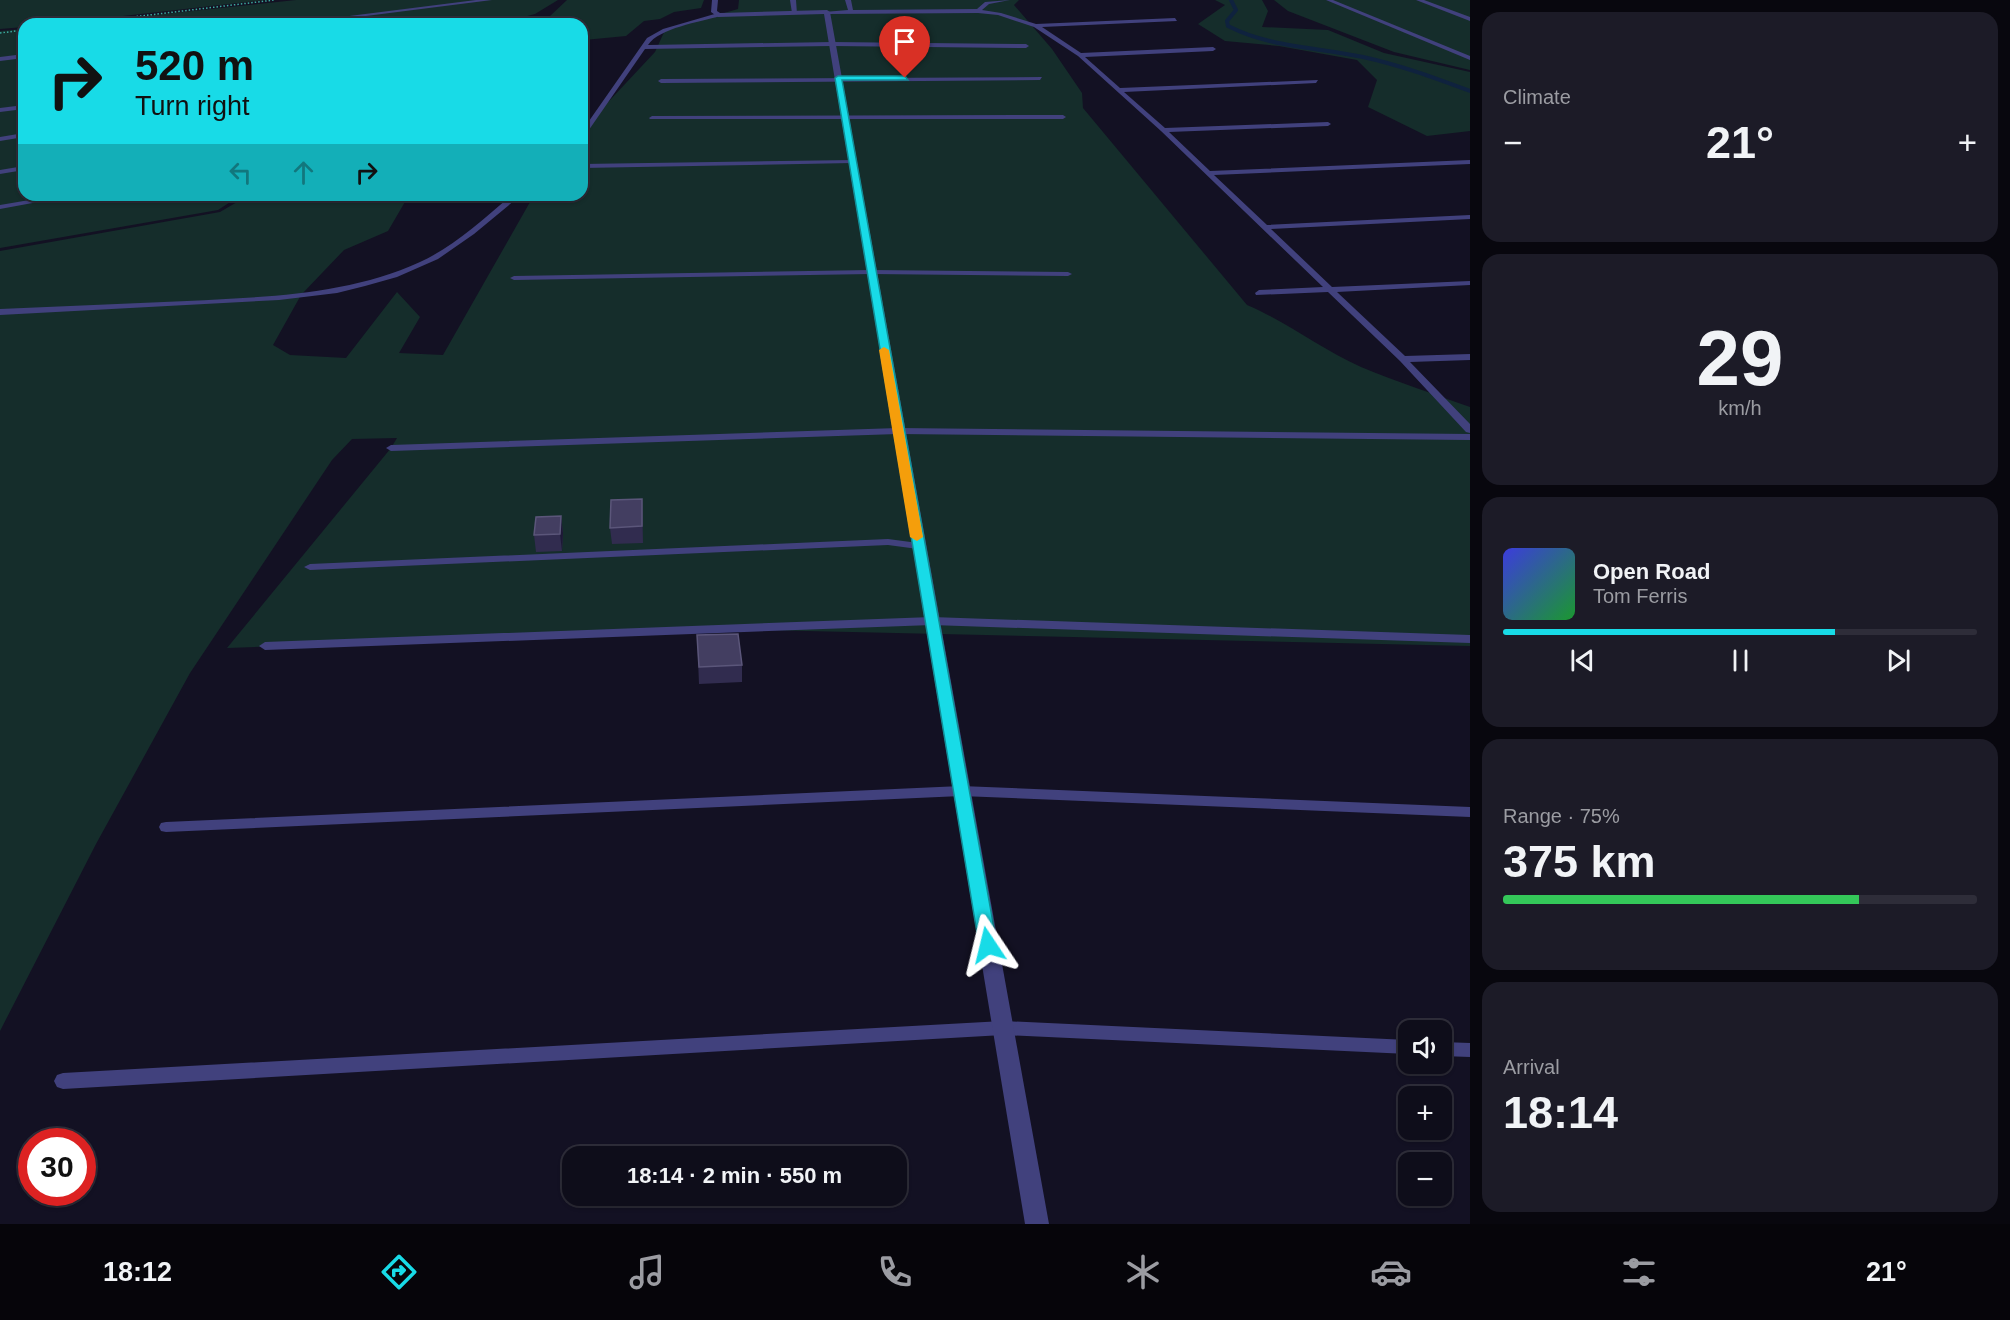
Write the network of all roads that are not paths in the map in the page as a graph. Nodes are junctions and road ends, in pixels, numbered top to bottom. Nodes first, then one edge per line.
1 (489, 0) edge
2 (848, 0) edge
3 (1007, 0) edge
4 (1329, 0) edge
5 (1419, 0) edge
6 (984, 2) edge
7 (717, 7) edge
8 (794, 7) edge
9 (978, 11) junction
10 (827, 12) junction
11 (851, 12) junction
12 (339, 18) edge
13 (1470, 19) edge
14 (1174, 20) dead end
15 (1036, 26) junction
16 (832, 44) junction
17 (1026, 46) dead end
18 (642, 47) junction
19 (1213, 49) dead end
20 (1080, 55) junction
21 (1468, 56) edge
22 (18, 57) edge
23 (0, 59) edge
24 (838, 78) junction
25 (1040, 78) dead end
26 (661, 81) dead end
27 (1316, 81) dead end
28 (1119, 90) junction
29 (18, 108) edge
30 (0, 110) edge
31 (844, 117) junction
32 (1063, 117) dead end
33 (652, 118) dead end
34 (1328, 124) dead end
35 (588, 127) edge
36 (1163, 130) junction
37 (18, 136) edge
38 (0, 139) edge
39 (852, 160) junction
40 (1470, 162) edge
41 (588, 166) edge
42 (18, 169) edge
43 (0, 172) edge
44 (1209, 173) junction
45 (36, 201) edge
46 (509, 201) edge
47 (0, 207) edge
48 (1470, 217) edge
49 (1265, 227) junction
50 (871, 272) junction
51 (1068, 274) dead end
52 (514, 278) dead end
53 (1470, 283) edge
54 (1330, 289) junction
55 (1259, 293) dead end
56 (0, 312) edge
57 (1470, 357) edge
58 (1403, 359) junction
59 (1470, 430) edge
60 (898, 431) junction
61 (1470, 437) edge
62 (391, 448) dead end
63 (918, 546) junction
64 (310, 567) dead end
65 (932, 621) junction
66 (1470, 639) edge
67 (265, 646) dead end
68 (961, 791) junction
69 (1470, 812) edge
70 (165, 827) dead end
71 (1003, 1028) junction
72 (1398, 1047) edge
73 (1452, 1049) edge
74 (1470, 1050) edge
75 (63, 1081) dead end
76 (1037, 1224) edge

1 - 12 lane
2 - 11 lane
3 - 6 lane
4 - 21 lane
5 - 13 lane
6 - 9 lane
7 - 8 street
7 - 18 lane
8 - 10 street
9 - 11 lane
9 - 15 lane
10 - 11 lane
10 - 16 street
14 - 15 lane
15 - 20 lane
16 - 17 lane
16 - 18 lane
16 - 24 street
18 - 35 lane
19 - 20 lane
20 - 28 lane
22 - 23 lane
24 - 25 lane
24 - 26 lane
24 - 31 street
27 - 28 lane
28 - 36 lane
29 - 30 lane
31 - 32 lane
31 - 33 lane
31 - 39 street
34 - 36 lane
36 - 44 lane
37 - 38 lane
39 - 41 lane
39 - 50 street
40 - 44 lane
42 - 43 lane
44 - 49 lane
45 - 47 lane
46 - 56 lane
48 - 49 lane
49 - 54 lane
50 - 51 lane
50 - 52 lane
50 - 60 street
53 - 54 lane
54 - 55 lane
54 - 58 lane
57 - 58 lane
58 - 59 lane
60 - 61 lane
60 - 62 lane
60 - 63 street
63 - 64 lane
63 - 65 street
65 - 66 lane
65 - 67 lane
65 - 68 street
68 - 69 lane
68 - 70 lane
68 - 71 street
71 - 72 lane
71 - 75 lane
71 - 76 street
73 - 74 lane

